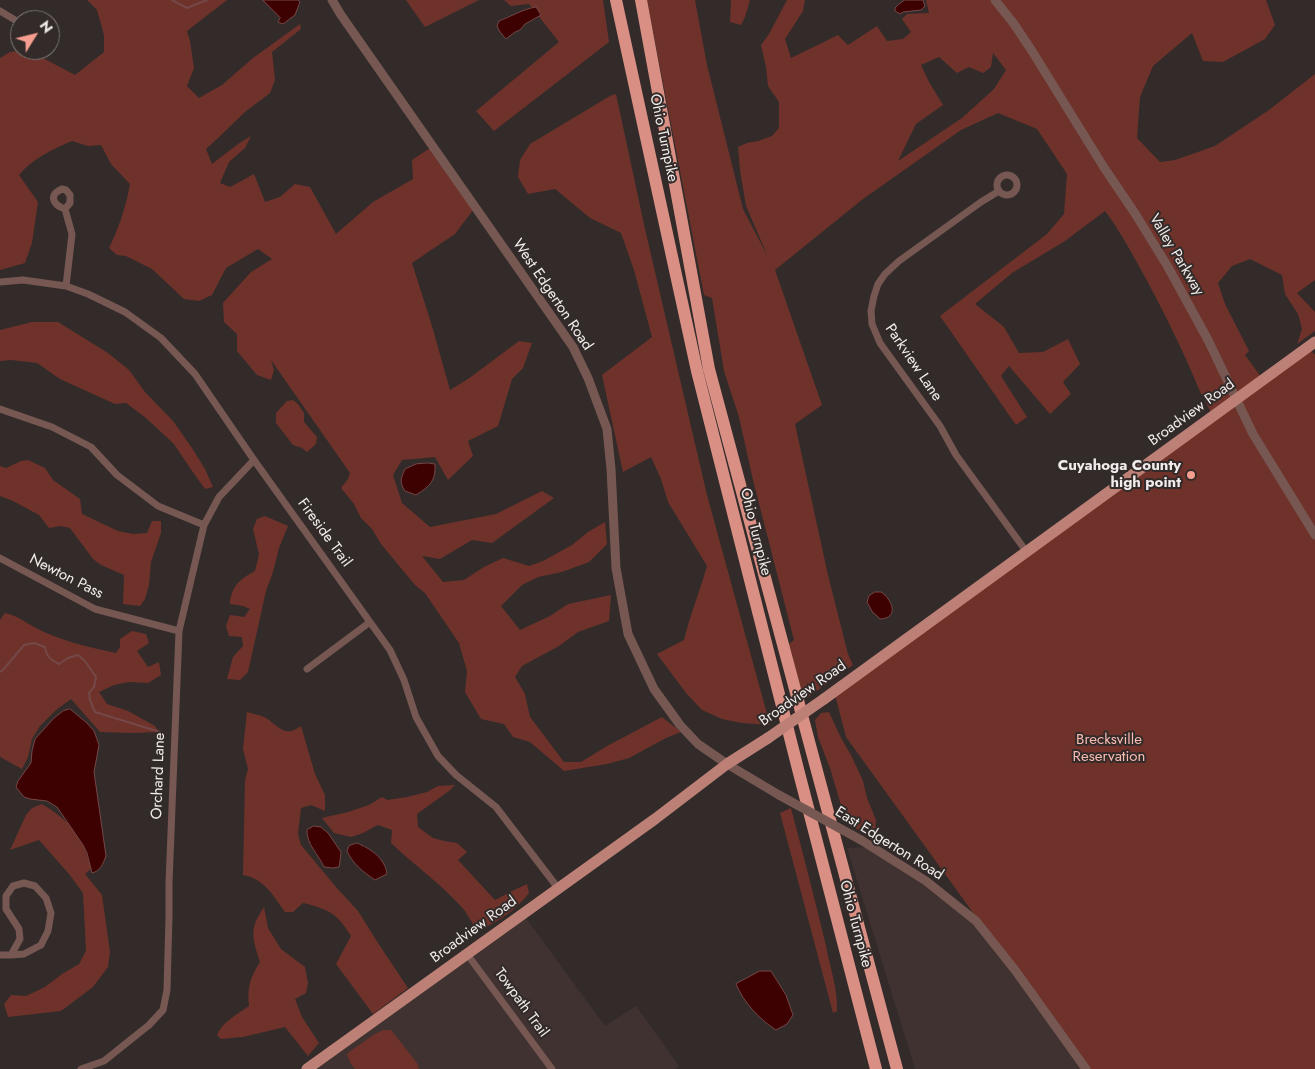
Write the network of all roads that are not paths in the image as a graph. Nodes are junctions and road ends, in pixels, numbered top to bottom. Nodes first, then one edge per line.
1 (332, 0) edge
2 (616, 0) edge
3 (641, 0) edge
4 (995, 0) edge
5 (998, 191) dead end
6 (65, 209) dead end
7 (0, 282) edge
8 (66, 286) junction
9 (1315, 342) edge
10 (1236, 399) junction
11 (0, 409) edge
12 (254, 460) junction
13 (204, 525) junction
14 (1315, 535) edge
15 (1026, 551) junction
16 (0, 558) edge
17 (370, 622) junction
18 (179, 631) junction
19 (307, 669) dead end
20 (728, 764) junction
21 (558, 888) junction
22 (467, 954) junction
23 (0, 955) edge
24 (11, 955) junction
25 (81, 1069) edge
26 (307, 1069) edge
27 (552, 1069) edge
28 (876, 1069) edge
29 (897, 1069) edge
30 (1086, 1069) edge

1 - 20 street, West Edgerton Road
2 - 28 highway, Ohio Turnpike
3 - 29 highway, Ohio Turnpike
4 - 10 street, Valley Parkway
5 - 15 street, Parkview Lane
6 - 8 street
7 - 8 street, Fireside Trail
8 - 12 street, Fireside Trail
9 - 10 main road, Broadview Road
10 - 14 street, Valley Parkway
10 - 15 main road, Broadview Road
11 - 13 street
12 - 13 street, Orchard Lane
12 - 17 street, Fireside Trail
13 - 18 street, Orchard Lane
15 - 20 main road, Broadview Road, bridge
16 - 18 street, Newton Pass
17 - 19 street
17 - 21 street, Fireside Trail
18 - 25 street, Orchard Lane
20 - 21 main road, Broadview Road
20 - 30 street, East Edgerton Road, bridge
21 - 22 main road, Broadview Road
22 - 26 main road, Broadview Road
22 - 27 street, Towpath Trail
23 - 24 street
24 - 24 street

